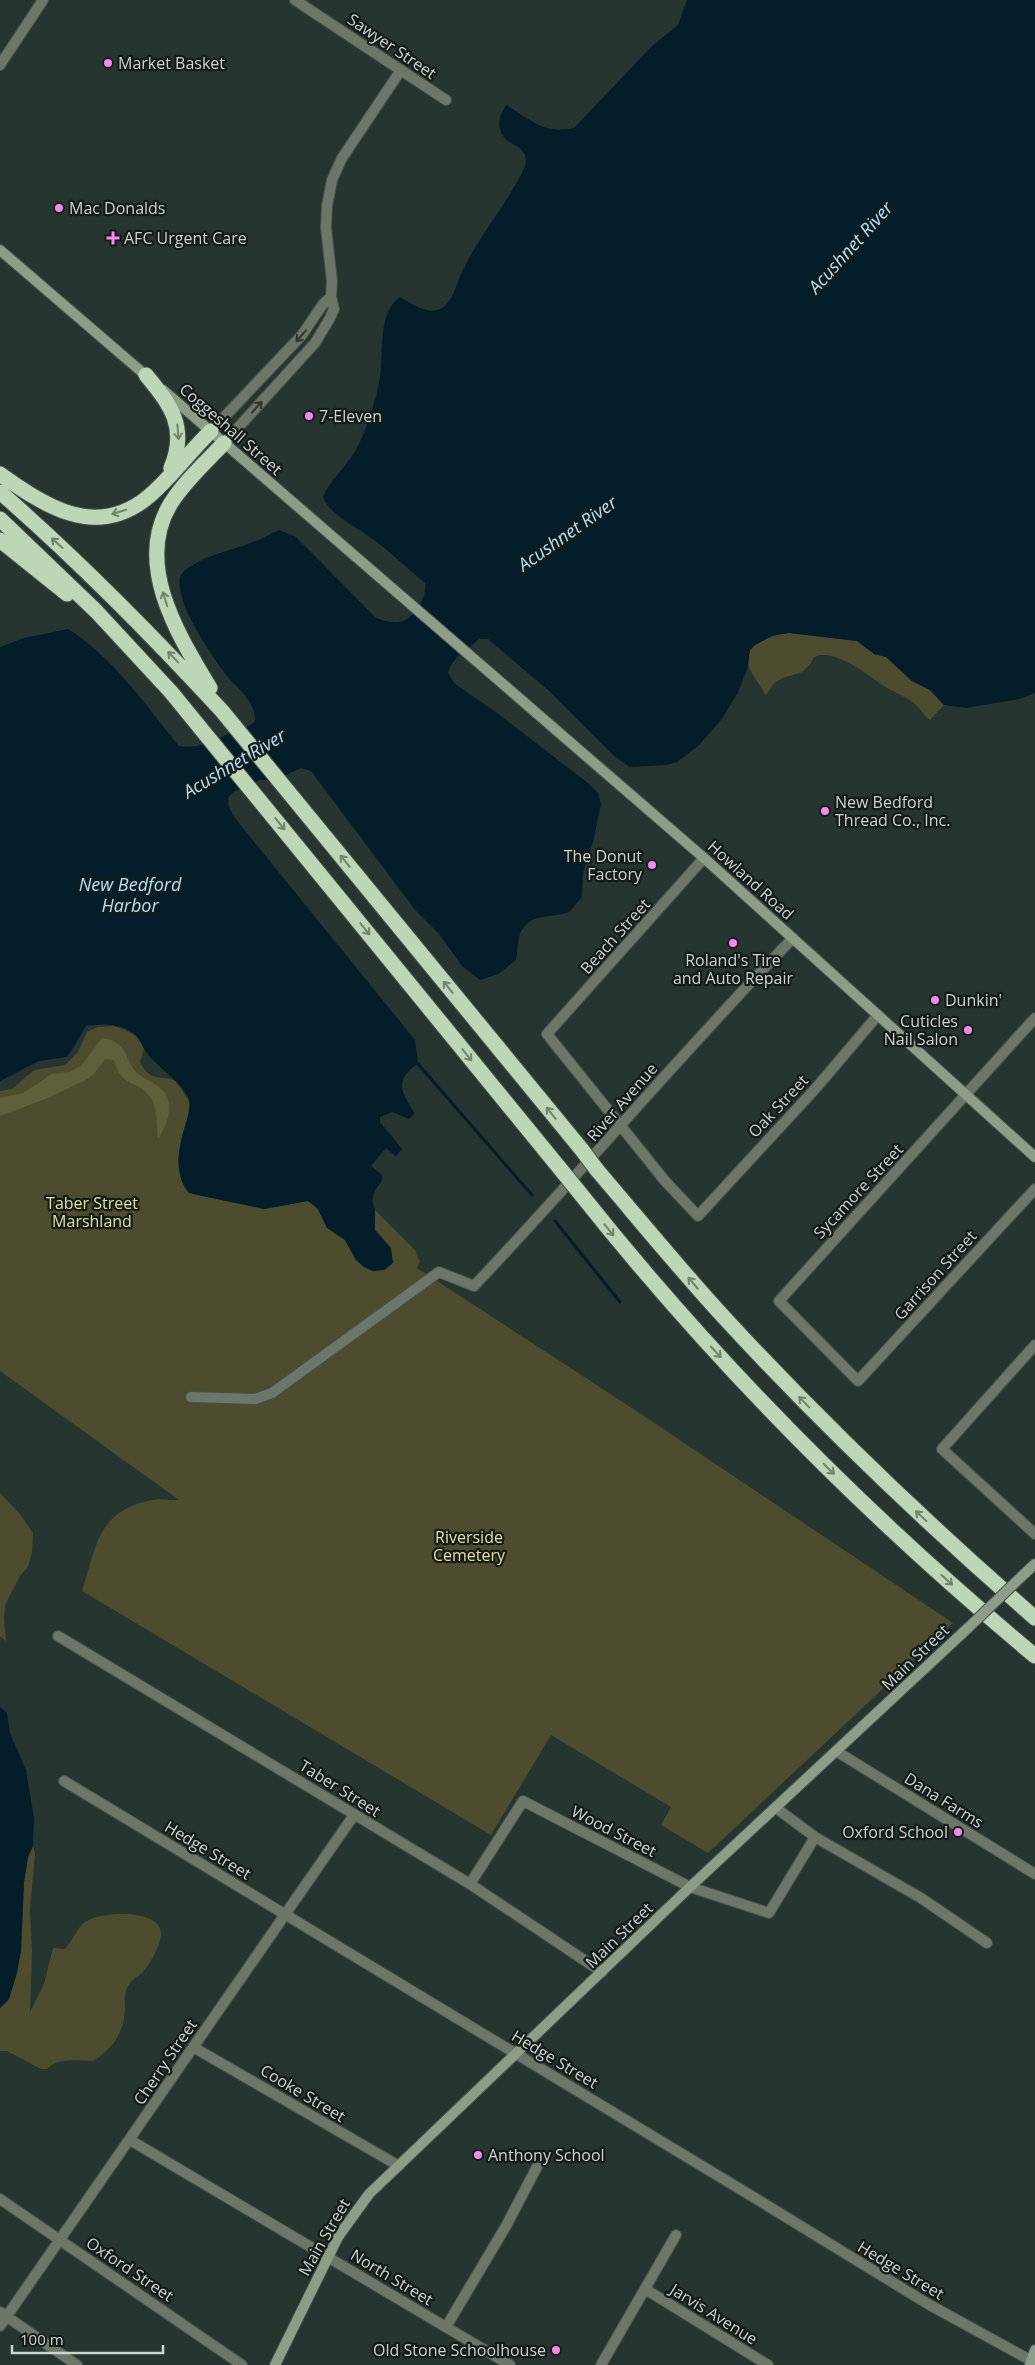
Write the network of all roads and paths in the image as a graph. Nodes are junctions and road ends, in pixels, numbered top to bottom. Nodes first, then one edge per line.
1 (43, 0) edge
2 (295, 0) edge
3 (0, 65) edge
4 (400, 70) junction
5 (446, 100) dead end
6 (0, 250) edge
7 (330, 297) junction
8 (146, 375) junction
9 (211, 431) junction
10 (224, 443) junction
11 (0, 474) edge
12 (159, 486) junction
13 (0, 492) edge
14 (0, 518) edge
15 (0, 540) edge
16 (443, 631) joint
17 (147, 664) junction
18 (229, 719) junction
19 (704, 858) junction
20 (793, 938) junction
21 (878, 1015) junction
22 (1034, 1022) edge
23 (966, 1095) junction
24 (622, 1125) junction
25 (1035, 1157) edge
26 (1035, 1189) edge
27 (1035, 1345) edge
28 (858, 1380) joint
29 (191, 1397) dead end
30 (1035, 1534) edge
31 (1035, 1564) edge
32 (1035, 1618) edge
33 (58, 1636) dead end
34 (1035, 1656) edge
35 (836, 1751) junction
36 (64, 1781) dead end
37 (776, 1808) junction
38 (354, 1815) junction
39 (815, 1837) junction
40 (1035, 1874) edge
41 (470, 1884) junction
42 (690, 1887) junction
43 (285, 1914) junction
44 (987, 1943) dead end
45 (602, 1972) junction
46 (192, 2047) junction
47 (517, 2054) junction
48 (130, 2140) junction
49 (538, 2165) dead end
50 (398, 2166) junction
51 (0, 2199) edge
52 (676, 2235) dead end
53 (60, 2240) junction
54 (328, 2257) junction
55 (645, 2289) junction
56 (3, 2314) edge
57 (0, 2326) edge
58 (446, 2327) junction
59 (1035, 2350) edge
60 (1031, 2363) edge
61 (77, 2365) edge
62 (242, 2365) edge
63 (275, 2365) edge
64 (510, 2365) edge
65 (601, 2365) edge
66 (768, 2365) edge

1 - 3 street
2 - 4 street, Sawyer Street
4 - 5 street, Sawyer Street
4 - 7 street
6 - 8 main road, Coggeshall Street
7 -> 9 street
10 -> 7 street
8 - 9 main road, Coggeshall Street
8 -> 12 highway
9 - 10 main road, Coggeshall Street
9 - 12 highway
10 - 16 main road, Coggeshall Street
18 -> 10 highway
12 -> 11 highway
18 -> 13 highway
14 - 17 highway
15 - 17 highway
16 - 19 main road, Howland Road
17 -> 34 highway, bridge
32 -> 18 highway, bridge
19 - 20 main road, Howland Road
19 - 24 street, Beach Street
20 - 21 main road, Howland Road
20 - 24 street, River Avenue
21 - 23 main road, Howland Road
21 - 24 street, Oak Street
22 - 23 street, Sycamore Street
23 - 25 main road, Howland Road
23 - 28 street, Sycamore Street
24 - 29 street, River Avenue
26 - 28 street, Garrison Street
27 - 30 street
31 - 35 main road, Main Street, bridge
33 - 38 street, Taber Street
35 - 37 main road, Main Street
35 - 40 street, Dana Farms
36 - 43 street, Hedge Street
37 - 39 street
37 - 42 main road, Main Street
38 - 41 street, Taber Street
38 - 43 street, Cherry Street
39 - 42 street, Wood Street
39 - 44 street
41 - 42 street, Wood Street
41 - 45 street, Taber Street
42 - 45 main road, Main Street
43 - 46 street, Cherry Street
43 - 47 street, Hedge Street
45 - 47 main road, Main Street
46 - 48 street, Cherry Street
46 - 50 street, Cooke Street
47 - 50 main road, Main Street
47 - 60 street, Hedge Street
48 - 53 street, Cherry Street
48 - 54 street, North Street
49 - 58 street
50 - 54 main road, Main Street
51 - 53 street, Oxford Street
52 - 55 street
53 - 56 street, Cherry Street
53 - 62 street, Oxford Street
54 - 58 street, North Street
54 - 63 main road, Main Street
55 - 65 street
55 - 66 street, Jarvis Avenue
56 - 57 street, Cherry Street
56 - 61 street
58 - 64 street, North Street
59 - 60 main road

